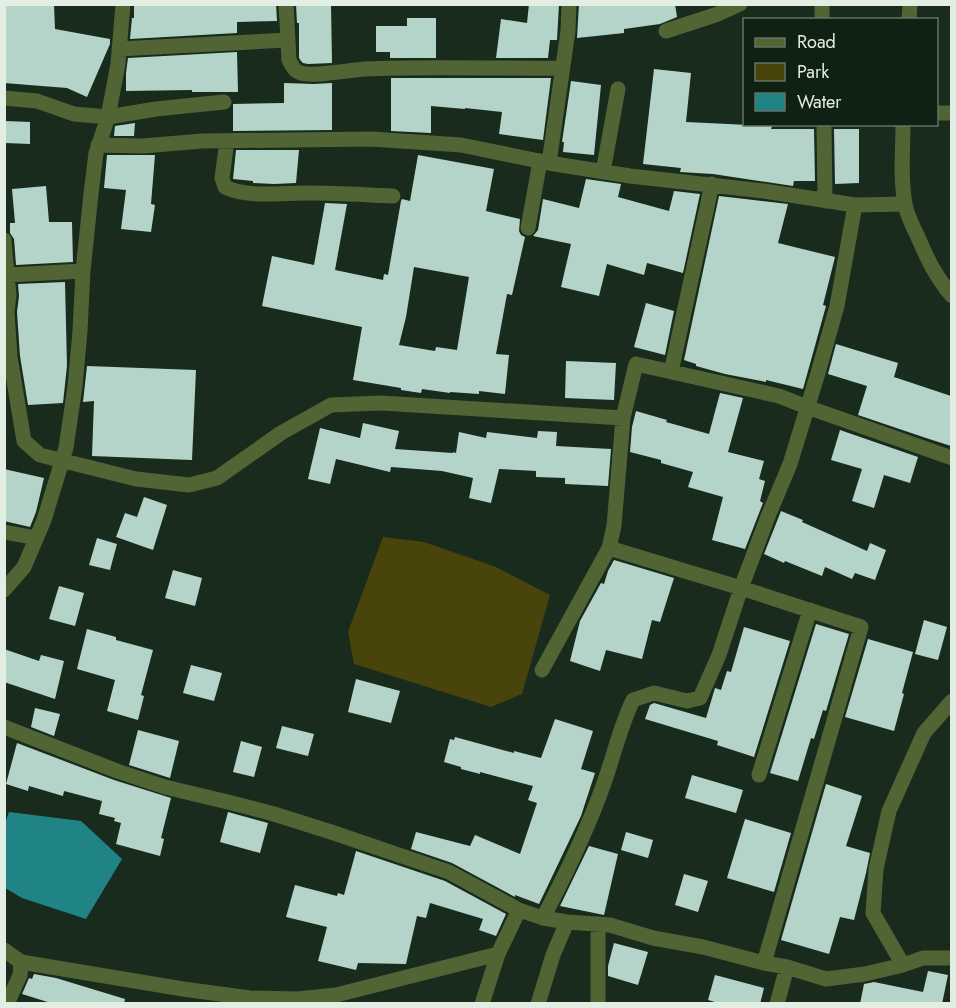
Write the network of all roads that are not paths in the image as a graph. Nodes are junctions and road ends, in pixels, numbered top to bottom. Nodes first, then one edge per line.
1 (123, 4) edge
2 (286, 4) edge
3 (569, 4) edge
4 (740, 4) edge
5 (666, 31) dead end
6 (288, 40) junction
7 (119, 49) junction
8 (563, 68) junction
9 (618, 89) dead end
10 (4, 98) edge
11 (224, 102) dead end
12 (108, 117) junction
13 (824, 126) edge
14 (903, 126) edge
15 (227, 141) junction
16 (99, 145) junction
17 (544, 162) junction
18 (603, 172) junction
19 (712, 184) junction
20 (393, 196) dead end
21 (825, 201) junction
22 (905, 204) junction
23 (855, 206) junction
24 (528, 228) dead end
25 (4, 240) edge
26 (83, 271) junction
27 (7, 275) junction
28 (951, 296) edge
29 (6, 312) edge
30 (671, 372) junction
31 (807, 407) junction
32 (623, 418) junction
33 (951, 458) edge
34 (63, 461) junction
35 (4, 532) edge
36 (36, 538) junction
37 (609, 548) junction
38 (741, 588) junction
39 (4, 590) edge
40 (810, 610) junction
41 (542, 669) dead end
42 (951, 701) edge
43 (4, 727) edge
44 (759, 775) dead end
45 (519, 910) junction
46 (543, 918) junction
47 (567, 922) junction
48 (598, 924) junction
49 (4, 950) edge
50 (498, 954) junction
51 (951, 958) edge
52 (21, 962) junction
53 (764, 963) junction
54 (903, 965) junction
55 (787, 967) junction
56 (250, 1001) edge
57 (7, 1004) edge
58 (482, 1004) edge
59 (538, 1004) edge
60 (598, 1004) edge
61 (777, 1004) edge

1 - 7 street
2 - 6 street
3 - 8 street
4 - 5 street
6 - 7 street
6 - 8 street
7 - 12 street
8 - 17 street
9 - 18 street
10 - 12 street
11 - 12 street
12 - 16 street
13 - 21 street
14 - 22 street
15 - 16 street
15 - 17 street
15 - 20 street
16 - 26 street
17 - 18 street
17 - 24 street
18 - 19 street
19 - 21 street
19 - 30 street
21 - 23 street
22 - 23 street
22 - 28 street
23 - 31 street
25 - 27 street
26 - 27 street
26 - 34 street
27 - 29 street
29 - 34 street
30 - 31 street
30 - 32 street
31 - 33 street
31 - 38 street
32 - 34 street
32 - 37 street
34 - 36 street
35 - 36 street
36 - 39 street
37 - 38 street
37 - 41 street
38 - 40 street
38 - 46 street
40 - 44 street
40 - 53 street
42 - 54 street
43 - 45 street
45 - 46 street
45 - 50 street
46 - 47 street
47 - 48 street
47 - 59 street
48 - 53 street
48 - 60 street
49 - 52 street
50 - 56 street
50 - 58 street
51 - 54 street
52 - 56 street
52 - 57 street
53 - 55 street
54 - 55 street
55 - 61 street

